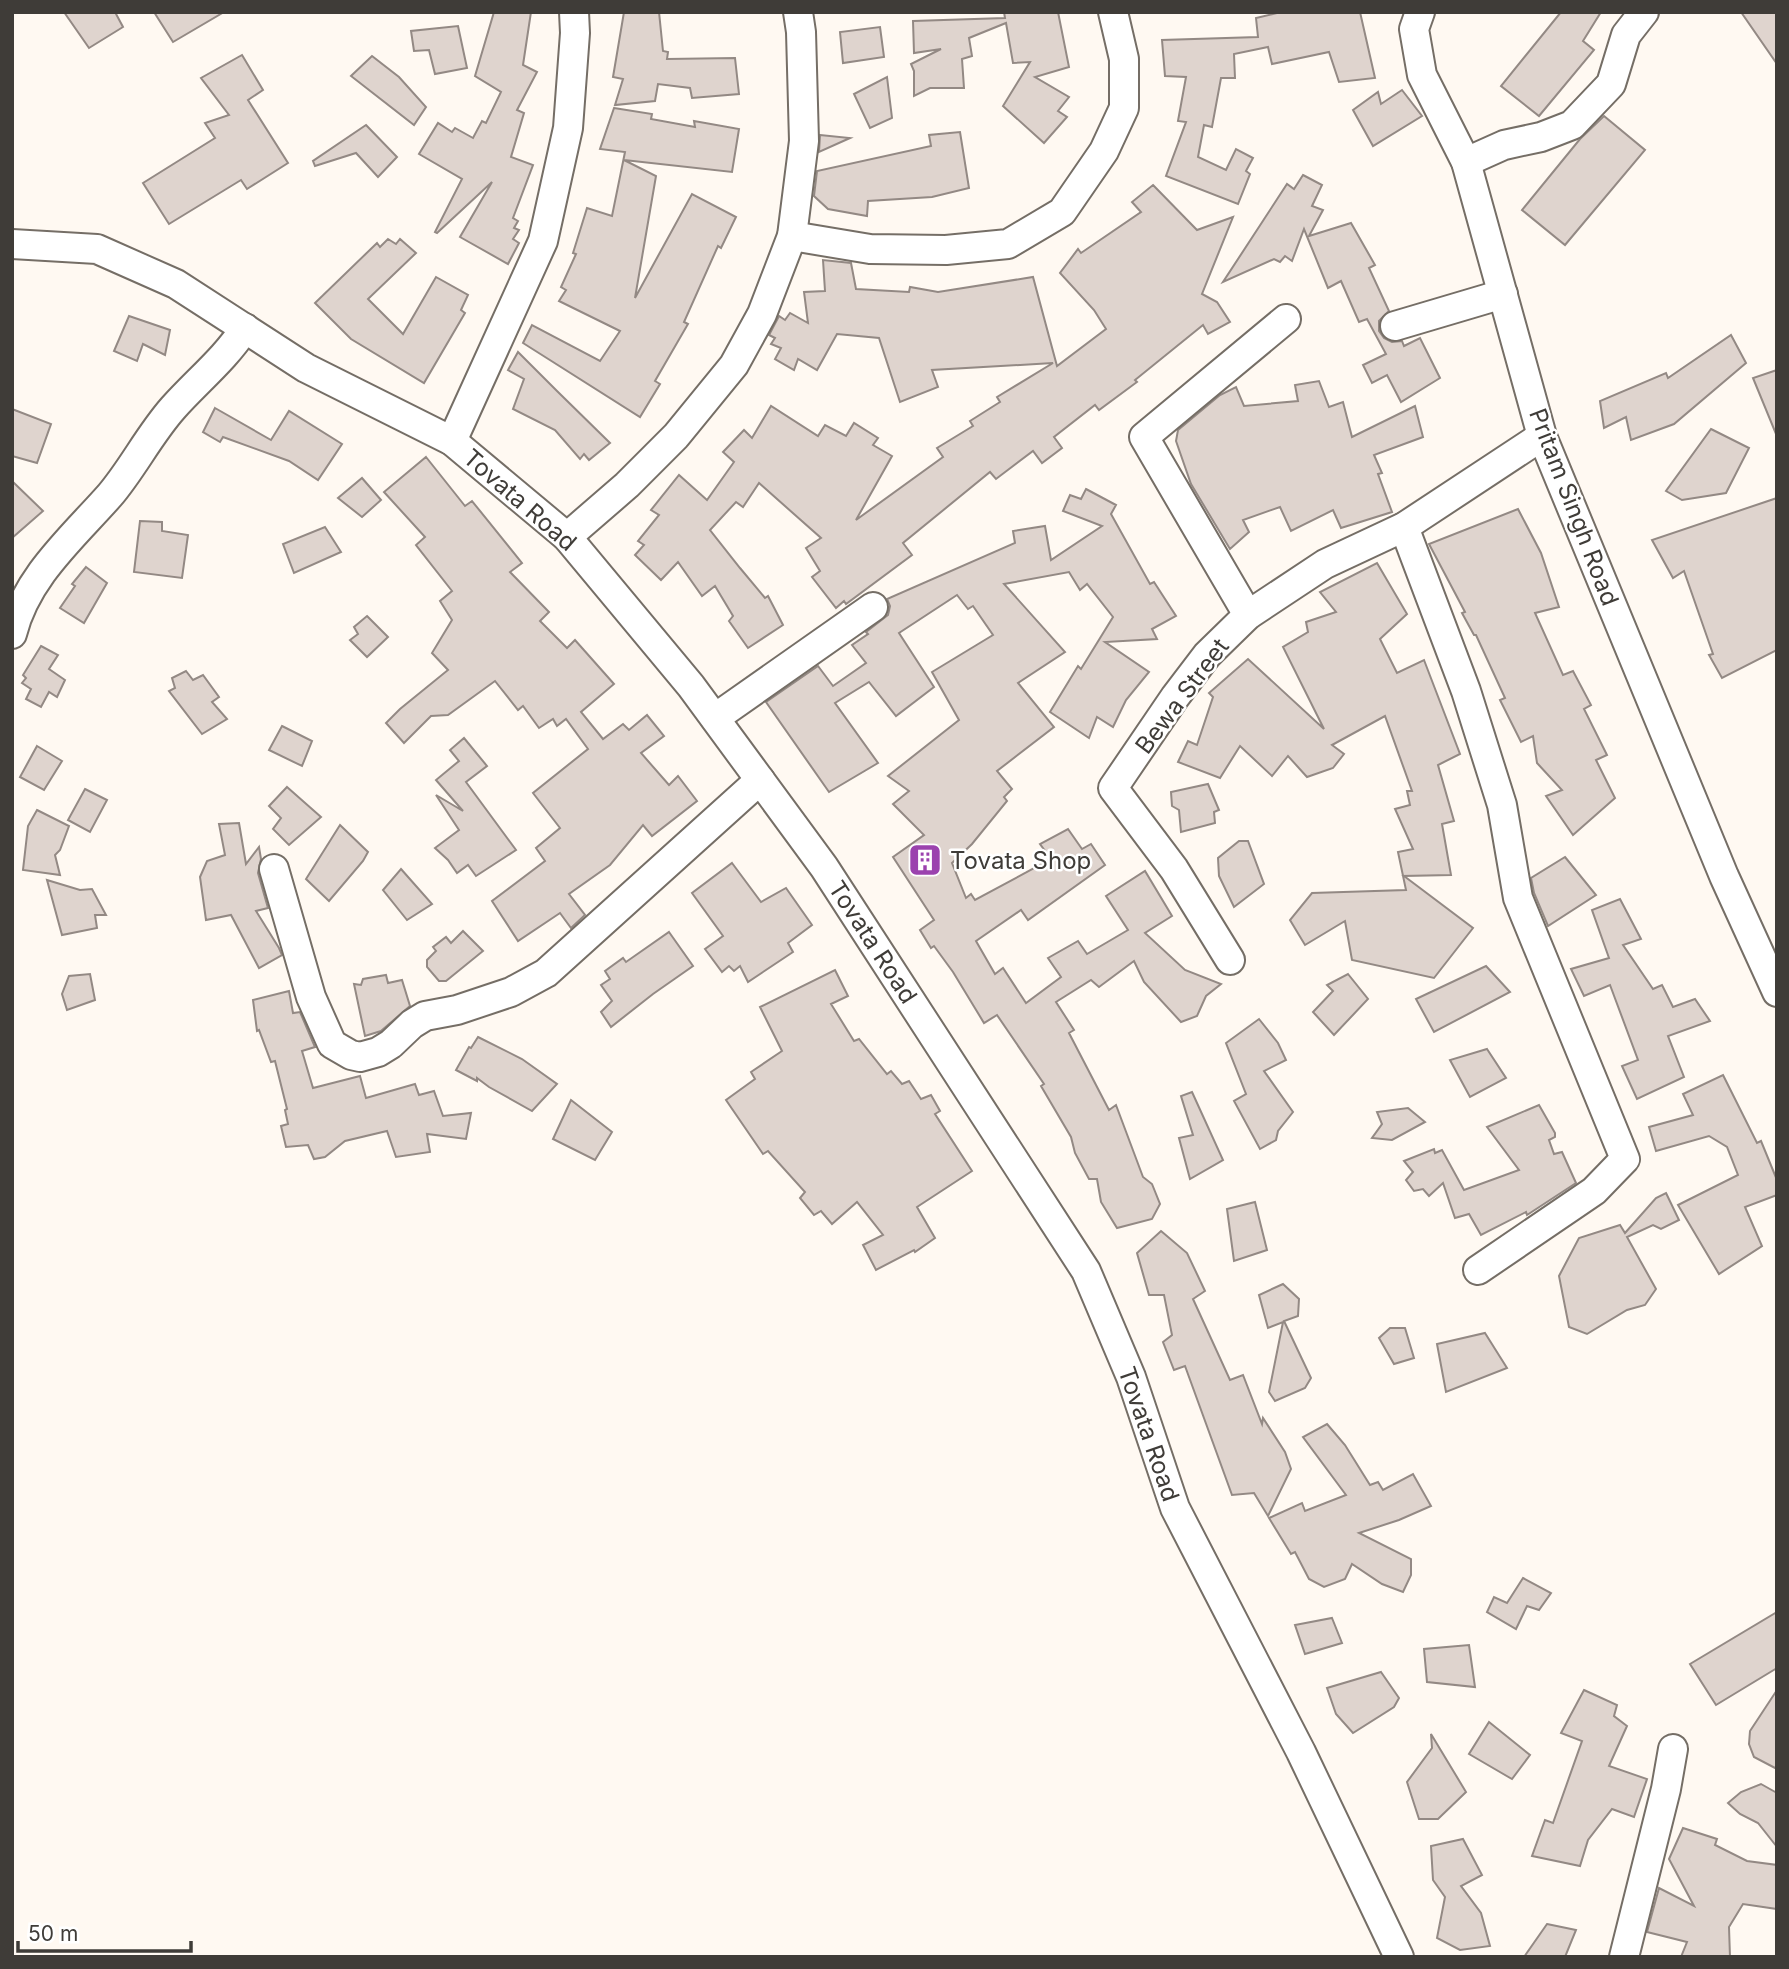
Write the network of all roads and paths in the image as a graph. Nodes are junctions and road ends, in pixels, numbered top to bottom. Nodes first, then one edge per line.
1 (574, 12) edge
2 (798, 12) edge
3 (1113, 12) edge
4 (1420, 12) edge
5 (1644, 12) edge
6 (1466, 162) junction
7 (792, 236) junction
8 (12, 244) edge
9 (1503, 294) junction
10 (1286, 318) dead end
11 (1395, 326) dead end
12 (245, 328) junction
13 (1542, 436) junction
14 (453, 441) junction
15 (1404, 527) junction
16 (567, 537) junction
17 (873, 607) dead end
18 (1248, 615) junction
19 (12, 634) edge
20 (715, 718) junction
21 (760, 780) junction
22 (274, 869) dead end
23 (1230, 960) dead end
24 (1777, 992) edge
25 (1478, 1270) dead end
26 (1673, 1749) dead end
27 (1399, 1957) edge
28 (1624, 1957) edge

1 - 14 street
2 - 7 street
3 - 7 street
4 - 6 street, Pritam Singh Road
5 - 6 street
6 - 9 street, Pritam Singh Road
7 - 16 street
8 - 12 street, Tovata Road
9 - 11 street
9 - 13 street, Pritam Singh Road
10 - 18 street
12 - 14 street, Tovata Road
12 - 19 street
13 - 15 street, Bewa Street
13 - 24 street, Pritam Singh Road
14 - 16 street, Tovata Road
15 - 18 street, Bewa Street
15 - 25 street
16 - 20 street, Tovata Road
17 - 20 street
18 - 23 street, Bewa Street
20 - 21 street, Tovata Road
21 - 22 street
21 - 27 street, Tovata Road
26 - 28 street

